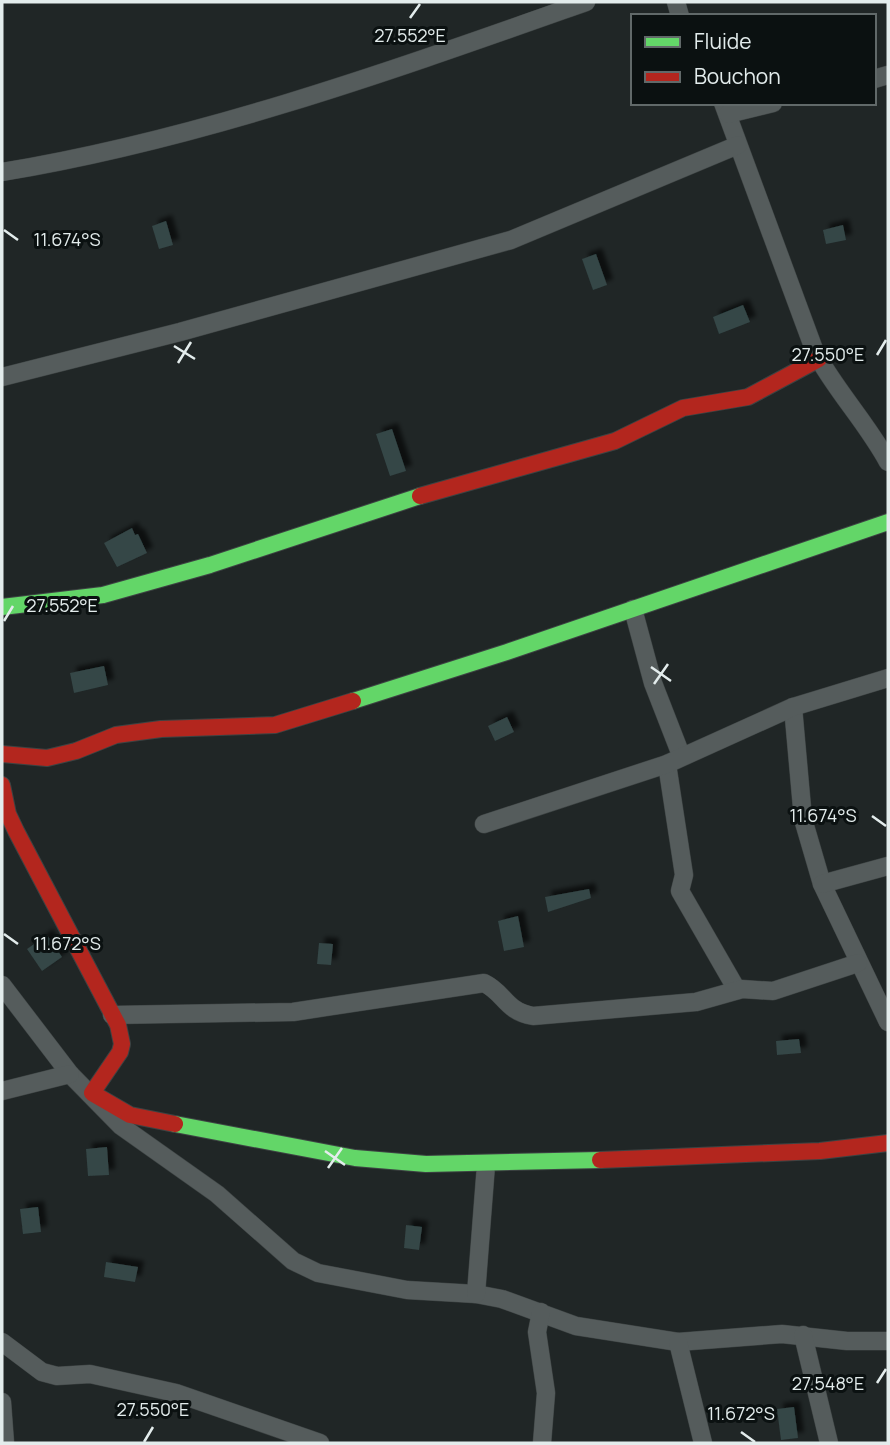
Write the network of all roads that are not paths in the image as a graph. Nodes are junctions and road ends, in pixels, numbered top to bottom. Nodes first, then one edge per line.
1 (586, 2) edge
2 (757, 105) edge
3 (725, 109) edge
4 (738, 145) junction
5 (2, 172) edge
6 (819, 359) junction
7 (2, 377) edge
8 (888, 463) edge
9 (888, 522) edge
10 (2, 607) edge
11 (633, 609) junction
12 (888, 678) edge
13 (793, 707) junction
14 (2, 754) edge
15 (674, 760) junction
16 (2, 785) edge
17 (484, 824) dead end
18 (888, 866) edge
19 (822, 884) junction
20 (858, 963) junction
21 (2, 985) edge
22 (737, 990) junction
23 (147, 1014) junction
24 (112, 1015) junction
25 (888, 1022) edge
26 (122, 1044) junction
27 (70, 1074) junction
28 (2, 1091) edge
29 (92, 1093) junction
30 (888, 1143) edge
31 (486, 1165) junction
32 (476, 1294) junction
33 (541, 1312) junction
34 (803, 1335) junction
35 (888, 1341) edge
36 (2, 1342) edge
37 (678, 1342) junction
38 (2, 1402) edge
39 (5, 1443) edge
40 (320, 1443) edge
41 (542, 1443) edge
42 (702, 1443) edge
43 (829, 1443) edge

1 - 5 street
2 - 3 street
3 - 4 street
4 - 6 street
4 - 7 street
6 - 8 street
6 - 10 street
9 - 11 street
11 - 14 street
11 - 15 street
12 - 13 street
13 - 15 street
13 - 19 street
15 - 17 street
15 - 22 street
16 - 24 street
18 - 19 street
19 - 20 street
20 - 22 street
20 - 25 street
21 - 27 street
22 - 23 street
23 - 24 street
23 - 26 street
24 - 26 street
26 - 29 street
27 - 28 street
27 - 29 street
29 - 31 street
29 - 32 street
30 - 31 street
31 - 32 street
32 - 33 street
33 - 37 street
33 - 41 street
34 - 35 street
34 - 37 street
34 - 43 street
36 - 40 street
37 - 42 street
38 - 39 street

